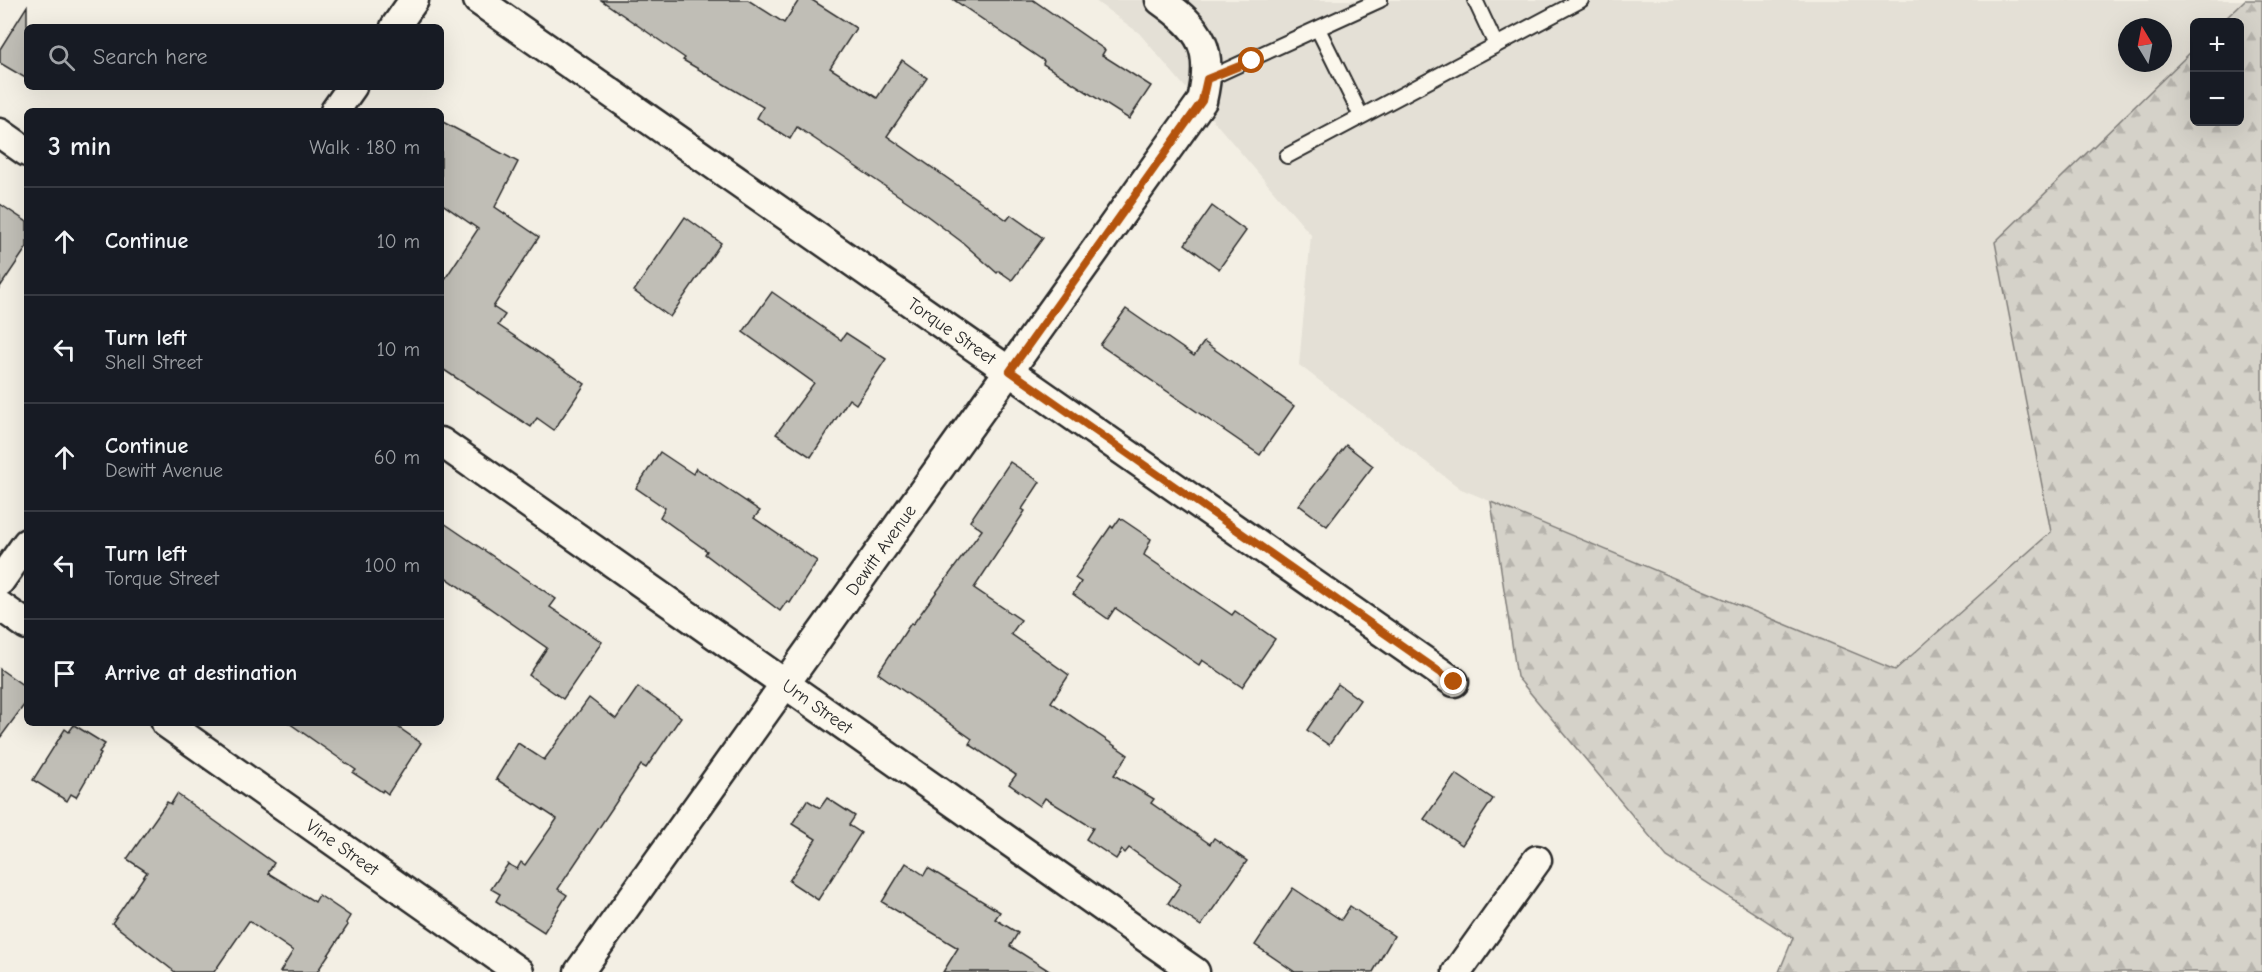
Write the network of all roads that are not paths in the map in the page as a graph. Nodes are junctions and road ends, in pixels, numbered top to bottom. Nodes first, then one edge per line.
1 (414, 0) edge
2 (478, 0) edge
3 (1380, 0) edge
4 (1476, 0) edge
5 (1581, 0) edge
6 (1164, 1) edge
7 (397, 24) edge
8 (1318, 29) junction
9 (1496, 45) junction
10 (1207, 79) junction
11 (350, 90) edge
12 (337, 108) edge
13 (1361, 116) junction
14 (0, 133) edge
15 (24, 150) edge
16 (1287, 156) dead end
17 (1010, 371) junction
18 (444, 444) edge
19 (24, 547) edge
20 (0, 580) edge
21 (0, 606) edge
22 (24, 623) edge
23 (1454, 682) dead end
24 (786, 685) junction
25 (170, 726) edge
26 (1537, 860) dead end
27 (519, 972) edge
28 (579, 972) edge
29 (1195, 972) edge
30 (1456, 972) edge

1 - 7 street
2 - 17 street, Torque Street
3 - 8 lane
4 - 9 lane
5 - 9 lane
6 - 10 street
8 - 10 lane
8 - 13 lane
9 - 13 lane
10 - 17 street, Dewitt Avenue
11 - 12 street
13 - 16 lane
14 - 15 street
17 - 23 street, Torque Street
17 - 24 street, Dewitt Avenue
18 - 24 street, Urn Street
19 - 20 street
21 - 22 street
24 - 28 street, Dewitt Avenue
24 - 29 street, Urn Street
25 - 27 street, Vine Street
26 - 30 street

